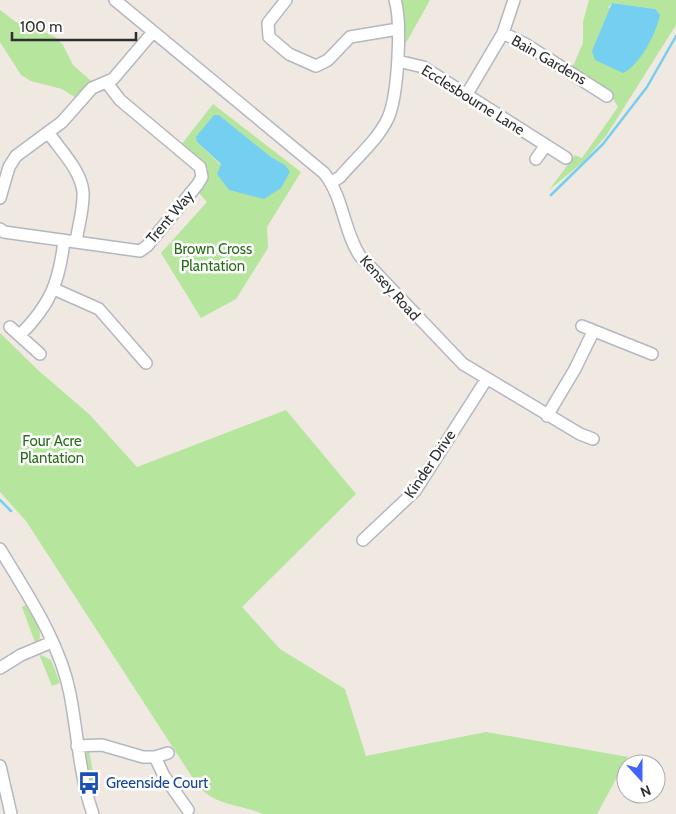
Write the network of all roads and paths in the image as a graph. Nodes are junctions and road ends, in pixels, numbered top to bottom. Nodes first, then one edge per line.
1 (115, 0) edge
2 (286, 0) edge
3 (395, 0) edge
4 (514, 0) edge
5 (398, 29) junction
6 (153, 32) junction
7 (503, 33) junction
8 (398, 61) junction
9 (602, 77) dead end
10 (107, 83) junction
11 (595, 87) junction
12 (467, 94) junction
13 (607, 96) dead end
14 (48, 132) junction
15 (546, 146) junction
16 (566, 158) dead end
17 (536, 159) dead end
18 (332, 182) junction
19 (0, 198) edge
20 (0, 229) edge
21 (70, 242) junction
22 (54, 289) junction
23 (582, 326) dead end
24 (10, 327) dead end
25 (593, 332) junction
26 (20, 336) junction
27 (40, 354) dead end
28 (652, 354) dead end
29 (146, 363) dead end
30 (486, 380) junction
31 (547, 416) junction
32 (593, 439) dead end
33 (363, 540) dead end
34 (0, 549) edge
35 (52, 642) junction
36 (0, 668) edge
37 (77, 746) junction
38 (168, 753) dead end
39 (155, 757) junction
40 (0, 766) edge
41 (188, 810) dead end
42 (8, 813) edge
43 (93, 814) edge

1 - 6 street, Kensey Road
2 - 5 street
3 - 5 street
4 - 7 street
5 - 8 street
6 - 10 street
6 - 18 street, Kensey Road
7 - 11 street, Bain Gardens
7 - 12 street
8 - 12 street, Ecclesbourne Lane
8 - 18 street
9 - 11 street, Bain Gardens
10 - 14 street
10 - 21 street, Trent Way
11 - 13 street, Bain Gardens
12 - 15 street, Ecclesbourne Lane
14 - 19 street
14 - 21 street
15 - 16 street, Ecclesbourne Lane
15 - 17 street
18 - 30 street, Kensey Road
20 - 21 street, Trent Way
21 - 22 street
22 - 26 street
22 - 29 street
23 - 25 street
24 - 26 street
25 - 28 street
25 - 31 street
26 - 27 street
30 - 31 street, Kensey Road
30 - 33 street, Kinder Drive
31 - 32 street, Kensey Road
34 - 35 street
35 - 36 street
35 - 37 street
37 - 39 street
37 - 43 street
38 - 39 street
39 - 41 street
40 - 42 street

